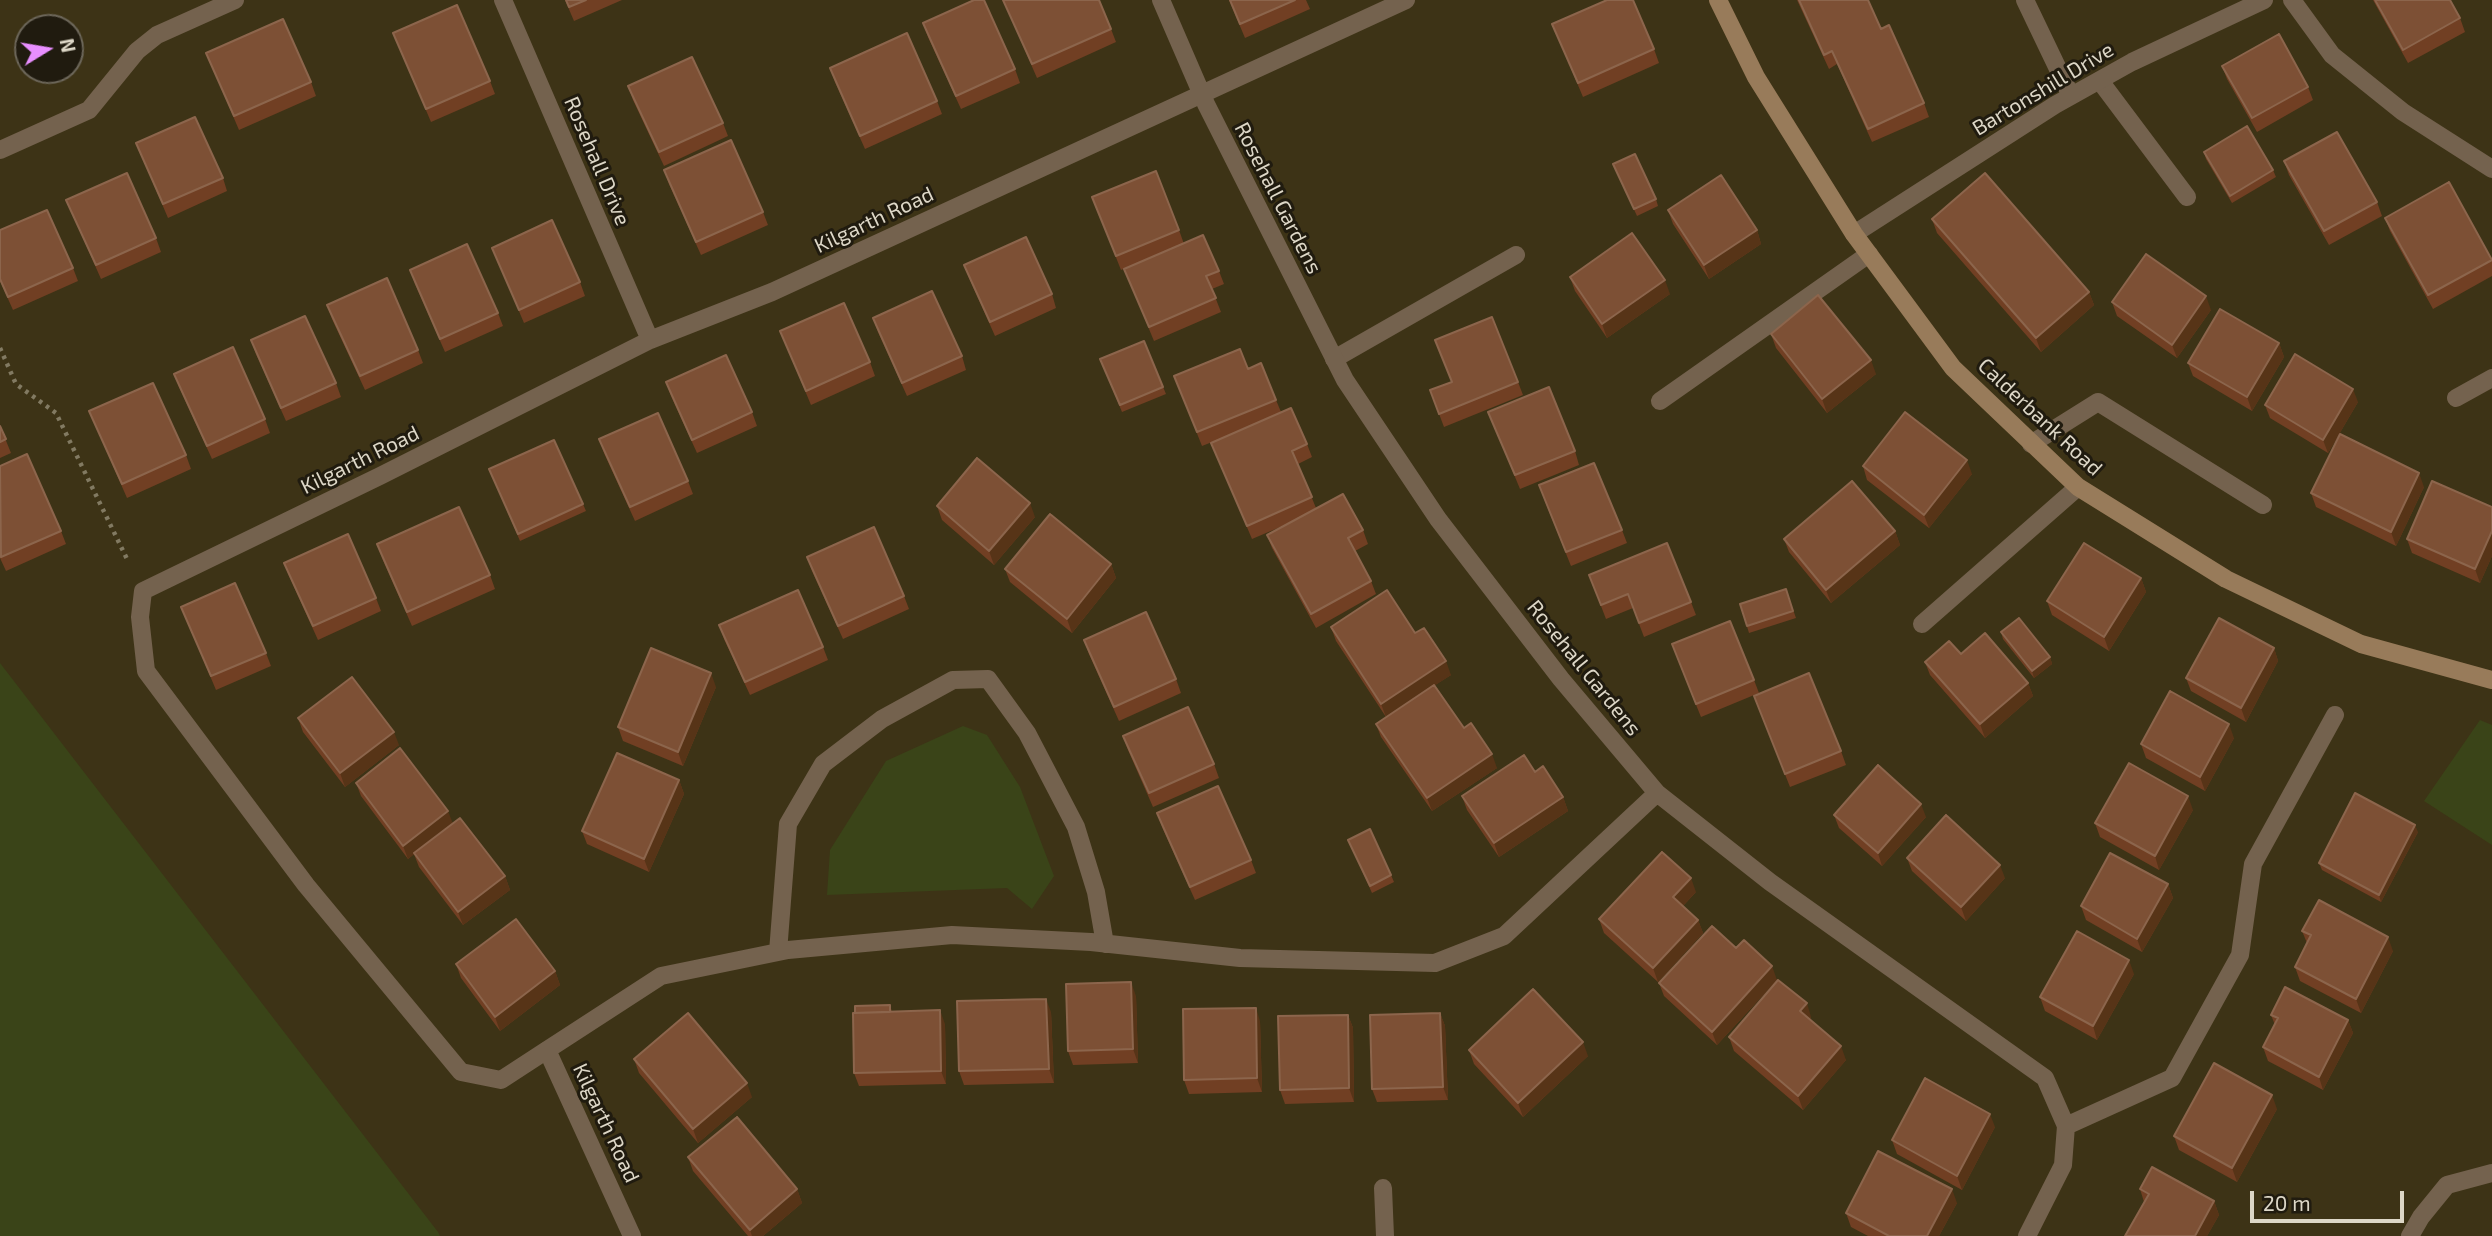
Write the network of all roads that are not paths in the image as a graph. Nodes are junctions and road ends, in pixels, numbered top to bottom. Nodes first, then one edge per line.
1 (236, 0) edge
2 (503, 0) edge
3 (1161, 0) edge
4 (1406, 0) edge
5 (1718, 0) edge
6 (2025, 0) edge
7 (2264, 0) edge
8 (2292, 0) edge
9 (2100, 80) junction
10 (1201, 94) junction
11 (2071, 96) junction
12 (0, 150) edge
13 (2492, 169) edge
14 (2187, 197) dead end
15 (1854, 234) junction
16 (1869, 254) junction
17 (1516, 255) dead end
18 (650, 340) junction
19 (1334, 359) junction
20 (2492, 377) edge
21 (2456, 398) dead end
22 (1660, 401) dead end
23 (2031, 444) junction
24 (2078, 488) junction
25 (2263, 506) dead end
26 (1922, 624) dead end
27 (2492, 680) edge
28 (2335, 715) dead end
29 (1657, 793) junction
30 (1105, 944) junction
31 (778, 952) junction
32 (547, 1050) junction
33 (2066, 1126) junction
34 (2492, 1173) edge
35 (1384, 1188) dead end
36 (632, 1236) edge
37 (1385, 1236) edge
38 (2027, 1236) edge
39 (2410, 1236) edge

1 - 12 street
2 - 18 street, Rosehall Drive
3 - 10 street, Rosehall Gardens
4 - 10 street, Kilgarth Road
5 - 15 street, Calderbank Road
6 - 11 street
7 - 9 street, Bartonshill Drive
8 - 13 street
9 - 11 street, Bartonshill Drive
9 - 14 street
10 - 18 street, Kilgarth Road
10 - 19 street, Rosehall Gardens
11 - 15 street, Bartonshill Drive
15 - 16 street, Calderbank Road
16 - 22 street
16 - 23 street, Calderbank Road
17 - 19 street
18 - 32 street, Kilgarth Road
19 - 29 street, Rosehall Gardens
20 - 21 street
23 - 24 street, Calderbank Road
23 - 25 street
24 - 26 street
24 - 27 street, Calderbank Road
28 - 33 street
29 - 30 street
29 - 33 street, Rosehall Gardens
30 - 31 street
30 - 31 street
31 - 32 street
32 - 36 street, Kilgarth Road
33 - 38 street, Rosehall Gardens
34 - 39 street
35 - 37 street

